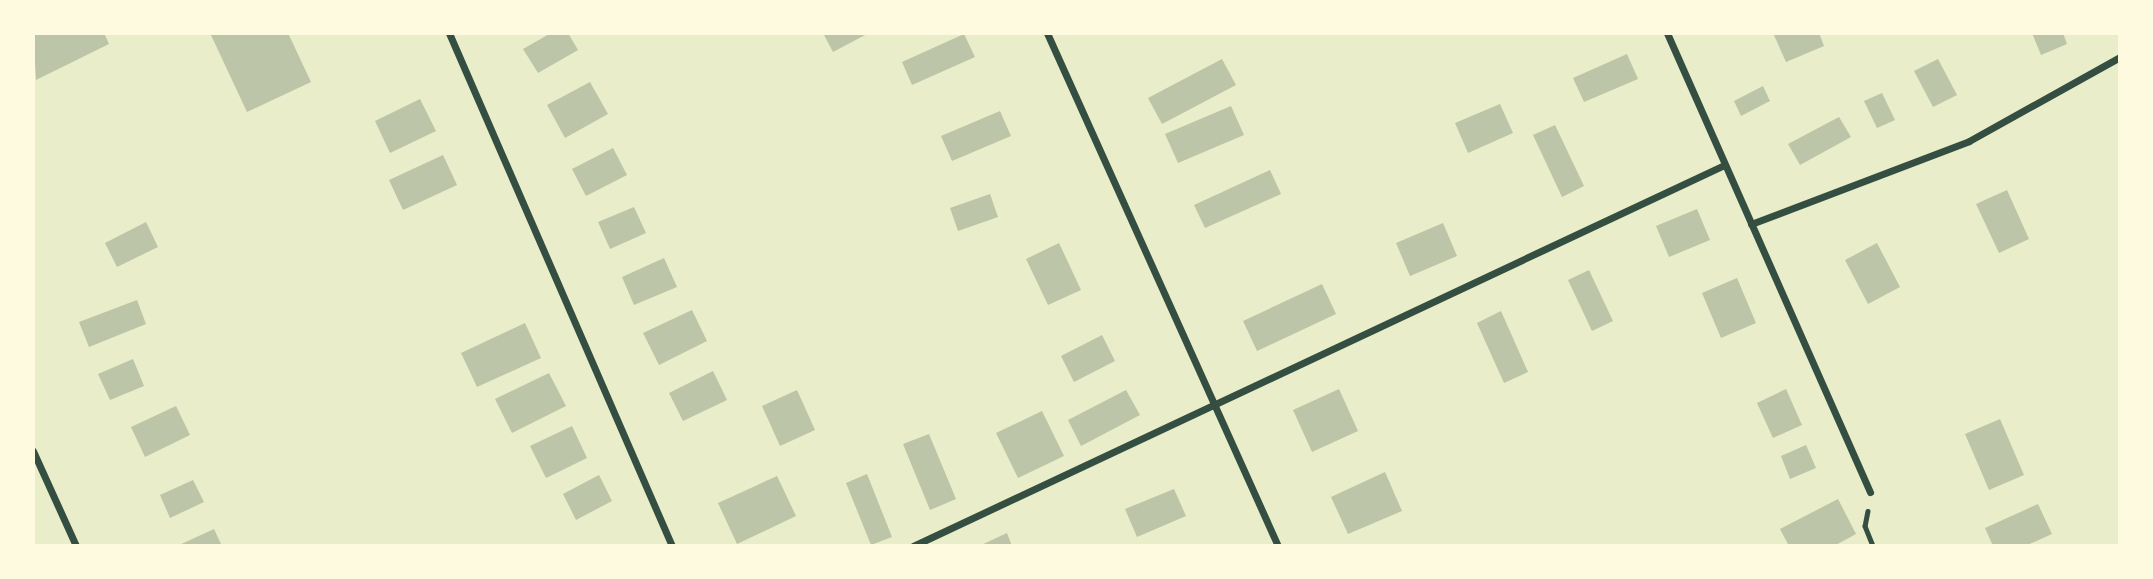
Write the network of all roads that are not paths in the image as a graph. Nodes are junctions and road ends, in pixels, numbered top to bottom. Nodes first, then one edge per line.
1 (449, 33) edge
2 (1047, 33) edge
3 (1667, 33) edge
4 (2120, 57) edge
5 (1724, 165) junction
6 (1751, 224) junction
7 (1215, 402) junction
8 (33, 451) edge
9 (1870, 492) road end
10 (76, 546) edge
11 (672, 546) edge
12 (914, 546) edge
13 (1278, 546) edge

1 - 11 street
2 - 7 street
3 - 5 street
4 - 6 street
5 - 6 street
5 - 7 street
6 - 9 street
7 - 12 street
7 - 13 street
8 - 10 street

